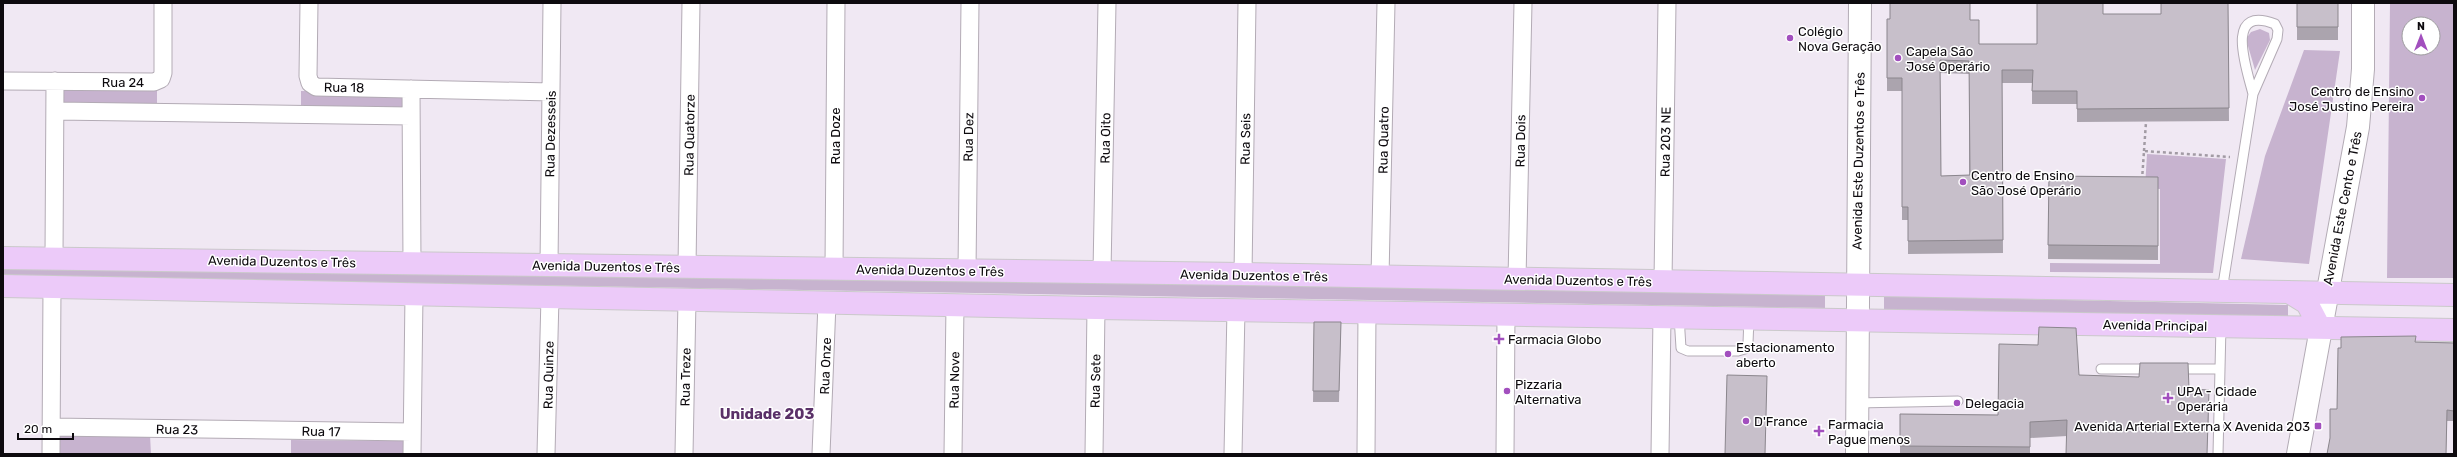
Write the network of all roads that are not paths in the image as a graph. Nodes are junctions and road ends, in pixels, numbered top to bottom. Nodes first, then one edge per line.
1 (163, 3) edge
2 (309, 3) edge
3 (552, 3) edge
4 (691, 3) edge
5 (836, 3) edge
6 (970, 3) edge
7 (1107, 3) edge
8 (1247, 3) edge
9 (1386, 3) edge
10 (1523, 3) edge
11 (1667, 3) edge
12 (1860, 3) edge
13 (2363, 3) edge
14 (3, 81) edge
15 (55, 81) junction
16 (411, 89) junction
17 (551, 92) junction
18 (2253, 94) junction
19 (56, 111) junction
20 (411, 116) junction
21 (3, 258) edge
22 (54, 258) junction
23 (412, 263) junction
24 (549, 265) junction
25 (687, 267) junction
26 (834, 268) junction
27 (967, 270) junction
28 (1102, 272) junction
29 (1243, 274) junction
30 (1380, 277) junction
31 (1517, 279) junction
32 (1663, 281) junction
33 (1857, 285) junction
34 (3, 286) edge
35 (52, 287) junction
36 (2222, 291) junction
37 (2289, 292) junction
38 (2326, 293) junction
39 (414, 294) junction
40 (2454, 295) edge
41 (550, 297) junction
42 (687, 300) junction
43 (827, 303) junction
44 (955, 306) junction
45 (1096, 308) junction
46 (1236, 310) junction
47 (1367, 311) junction
48 (1506, 314) junction
49 (1670, 316) junction
50 (1749, 317) junction
51 (1856, 319) junction
52 (2221, 326) junction
53 (2320, 328) junction
54 (2454, 330) edge
55 (2101, 369) dead end
56 (2220, 369) junction
57 (1958, 401) dead end
58 (1856, 403) junction
59 (51, 427) junction
60 (231, 430) joint
61 (412, 432) junction
62 (51, 454) edge
63 (412, 454) edge
64 (546, 454) edge
65 (684, 454) edge
66 (822, 454) edge
67 (953, 454) edge
68 (1094, 454) edge
69 (1233, 454) edge
70 (1366, 454) edge
71 (1505, 454) edge
72 (1660, 454) edge
73 (1856, 454) edge
74 (2218, 454) edge
75 (2298, 454) edge

1 - 15 street, Rua 24
2 - 16 street, Rua 18
3 - 17 street, Rua Dezesseis
4 - 25 street, Rua Quatorze
5 - 26 street, Rua Doze
6 - 27 street, Rua Dez
7 - 28 street, Rua Oito
8 - 29 street, Rua Seis
9 - 30 street, Rua Quatro
10 - 31 street, Rua Dois
11 - 32 street, Rua 203 NE
12 - 33 main road, Avenida Este Duzentos e Três
13 - 38 main road, Avenida Este Cento e Três
14 - 15 street, Rua 24
15 - 19 street
16 - 17 street, Rua 18
16 - 20 street
17 - 24 street, Rua Dezesseis
18 - 18 lane
18 - 36 lane
19 - 20 street
19 - 22 street
20 - 23 street
21 - 22 main road, Avenida Duzentos e Três
22 - 23 main road, Avenida Duzentos e Três
23 - 24 main road, Avenida Duzentos e Três
24 - 25 main road, Avenida Duzentos e Três
25 - 26 main road, Avenida Duzentos e Três
26 - 27 main road, Avenida Duzentos e Três
27 - 28 main road, Avenida Duzentos e Três
28 - 29 main road, Avenida Duzentos e Três
29 - 30 main road, Avenida Duzentos e Três
30 - 31 main road, Avenida Duzentos e Três
31 - 32 main road, Avenida Duzentos e Três
32 - 33 main road, Avenida Duzentos e Três
33 - 36 main road
33 - 51 main road, Avenida Este Duzentos e Três
34 - 35 main road
35 - 39 main road
35 - 59 street
36 - 37 main road
37 - 38 main road
37 - 53 main road
38 - 40 main road
38 - 53 main road, Avenida Este Cento e Três
39 - 41 main road
39 - 61 street
41 - 42 main road
41 - 64 street, Rua Quinze
42 - 43 main road
42 - 65 street, Rua Treze
43 - 44 main road
43 - 66 street, Rua Onze
44 - 45 main road
44 - 67 street, Rua Nove
45 - 46 main road
45 - 68 street, Rua Sete
46 - 47 main road
46 - 69 street
47 - 48 main road
47 - 70 street
48 - 49 main road
48 - 71 street
49 - 50 main road
49 - 50 lane
49 - 72 street
50 - 51 main road
51 - 52 main road, Avenida Principal
51 - 58 main road, Avenida Este Duzentos e Três
52 - 53 main road, Avenida Principal
52 - 56 lane
53 - 54 main road, Avenida Principal
53 - 75 main road, Avenida Este Cento e Três
55 - 56 lane
56 - 74 lane
57 - 58 lane
58 - 73 main road, Avenida Este Duzentos e Três
59 - 60 street, Rua 23
59 - 62 street
60 - 61 street, Rua 17
61 - 63 street

